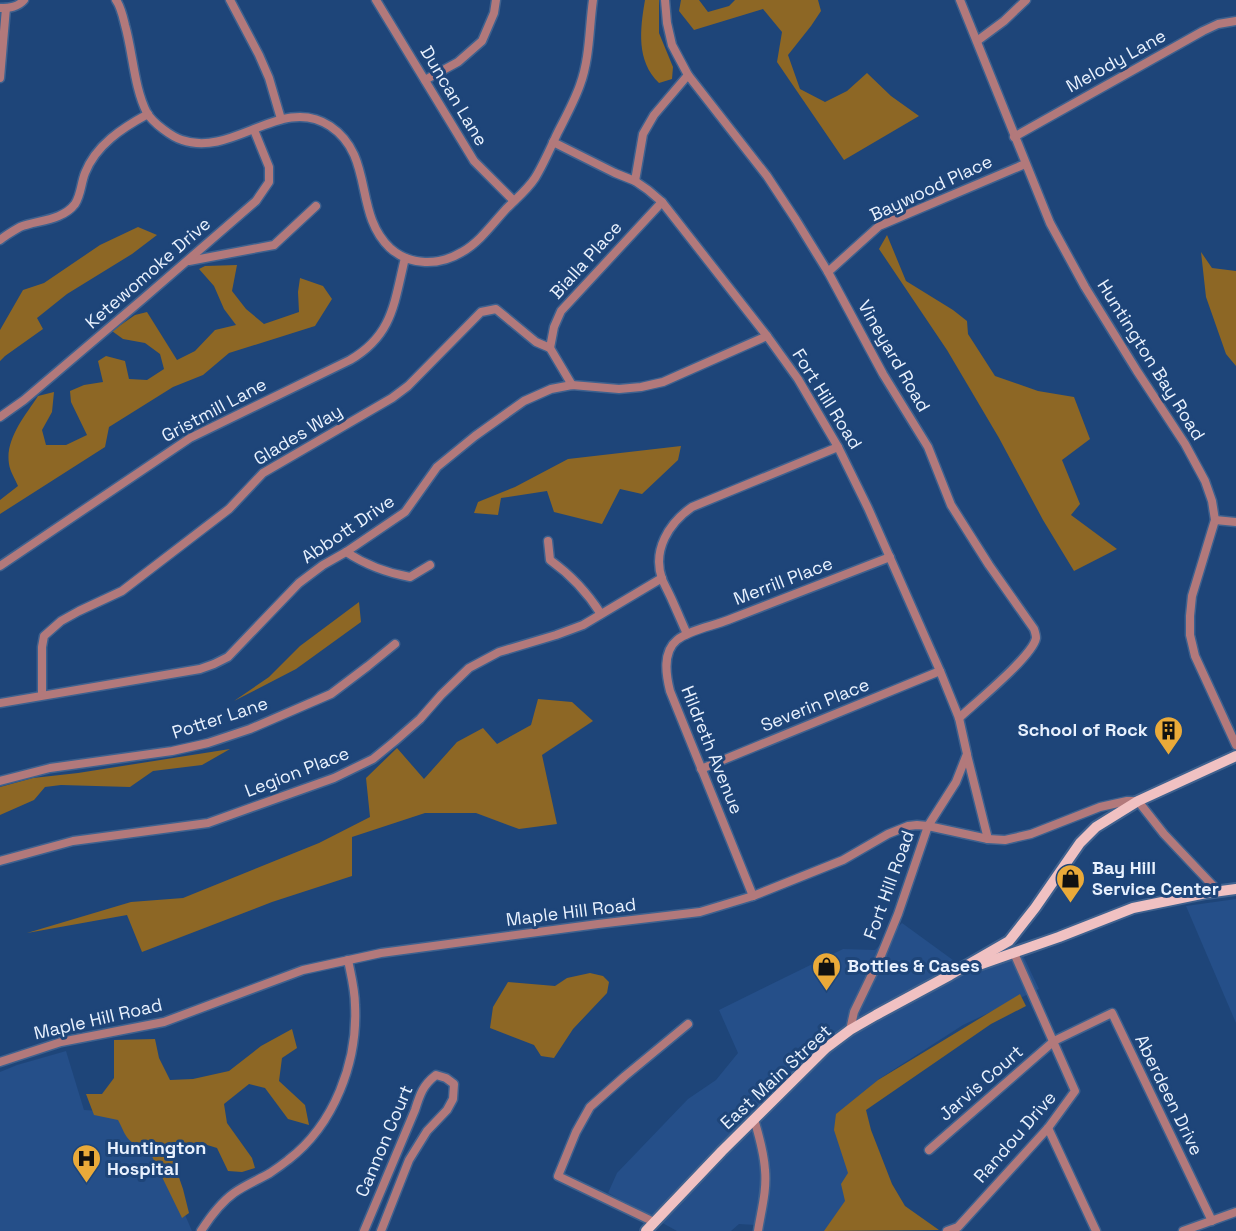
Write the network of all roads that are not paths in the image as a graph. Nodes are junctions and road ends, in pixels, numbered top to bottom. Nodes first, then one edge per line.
1 (24, 0) edge
2 (116, 0) edge
3 (230, 0) edge
4 (376, 0) edge
5 (496, 0) edge
6 (593, 0) edge
7 (665, 0) edge
8 (960, 0) edge
9 (1026, 0) edge
10 (3, 8) edge
11 (1236, 21) edge
12 (977, 41) junction
13 (688, 75) junction
14 (0, 78) edge
15 (425, 80) junction
16 (148, 114) junction
17 (281, 119) junction
18 (254, 130) junction
19 (1014, 137) junction
20 (554, 142) junction
21 (1025, 164) junction
22 (634, 181) junction
23 (514, 201) junction
24 (662, 202) junction
25 (316, 206) dead end
26 (0, 240) edge
27 (405, 258) junction
28 (188, 261) junction
29 (828, 272) junction
30 (767, 336) junction
31 (550, 348) junction
32 (572, 385) junction
33 (0, 417) edge
34 (838, 447) junction
35 (1215, 520) junction
36 (1236, 522) edge
37 (548, 541) dead end
38 (346, 552) junction
39 (890, 556) junction
40 (430, 565) dead end
41 (0, 566) edge
42 (662, 578) junction
43 (601, 614) junction
44 (687, 634) junction
45 (395, 644) dead end
46 (940, 671) junction
47 (42, 695) junction
48 (0, 703) edge
49 (959, 718) junction
50 (1236, 745) edge
51 (967, 754) junction
52 (1236, 756) edge
53 (702, 769) junction
54 (0, 780) edge
55 (1138, 801) junction
56 (928, 826) junction
57 (988, 839) junction
58 (0, 861) edge
59 (1236, 890) edge
60 (1218, 891) junction
61 (753, 896) junction
62 (1009, 941) junction
63 (1014, 953) junction
64 (348, 960) junction
65 (951, 975) junction
66 (688, 1024) dead end
67 (850, 1030) junction
68 (1054, 1041) junction
69 (0, 1062) edge
70 (754, 1119) junction
71 (1048, 1128) junction
72 (929, 1150) dead end
73 (381, 1191) junction
74 (395, 1196) junction
75 (1236, 1212) edge
76 (1212, 1221) junction
77 (654, 1222) junction
78 (960, 1229) edge
79 (201, 1231) edge
80 (364, 1231) edge
81 (381, 1231) edge
82 (646, 1231) edge
83 (758, 1231) edge
84 (947, 1231) edge
85 (1096, 1231) edge
86 (1184, 1231) edge

1 - 10 street
2 - 16 street
3 - 17 street
4 - 15 street, Duncan Lane
5 - 15 street
6 - 20 street
7 - 13 street, Vineyard Road
8 - 12 street, Huntington Bay Road
9 - 12 street
10 - 14 street
11 - 19 street, Melody Lane
12 - 19 street, Huntington Bay Road
13 - 22 street
13 - 29 street, Vineyard Road
15 - 23 street, Duncan Lane
16 - 18 street
16 - 26 street
17 - 18 street
17 - 27 street
18 - 28 street, Ketewomoke Drive
19 - 21 street, Huntington Bay Road
20 - 22 street, Fort Hill Road
20 - 23 street
21 - 29 street, Baywood Place
21 - 35 street, Huntington Bay Road
22 - 24 street, Fort Hill Road
23 - 27 street
24 - 30 street, Fort Hill Road
24 - 31 street, Bialla Place
25 - 28 street
27 - 41 street, Gristmill Lane
28 - 33 street, Ketewomoke Drive
29 - 49 street, Vineyard Road
30 - 32 street, Abbott Drive
30 - 34 street, Fort Hill Road
31 - 32 street, Glades Way
31 - 47 street, Glades Way
32 - 38 street, Abbott Drive
34 - 39 street, Fort Hill Road
34 - 42 street
35 - 36 street
35 - 50 street, Huntington Bay Road
37 - 43 street
38 - 40 street
38 - 47 street, Abbott Drive
39 - 44 street, Merrill Place
39 - 46 street, Fort Hill Road
42 - 43 street, Legion Place
42 - 44 street
43 - 58 street, Legion Place
44 - 53 street, Hildreth Avenue
45 - 54 street, Potter Lane
46 - 49 street, Fort Hill Road
46 - 53 street, Severin Place
47 - 48 street, Abbott Drive
49 - 51 street, Fort Hill Road
51 - 56 street, Fort Hill Road
51 - 57 street, Fort Hill Road
52 - 55 main road, East Main Street
53 - 61 street, Hildreth Avenue
55 - 57 street, Maple Hill Road
55 - 60 street
55 - 62 main road, East Main Street
56 - 57 street, Maple Hill Road
56 - 61 street, Maple Hill Road
56 - 67 street, Fort Hill Road
59 - 60 main road, East Main Street
60 - 63 main road, East Main Street
61 - 64 street, Maple Hill Road
62 - 63 main road
62 - 65 main road, East Main Street
63 - 65 main road, East Main Street
63 - 68 street, Randou Drive
64 - 69 street, Maple Hill Road
64 - 79 street
65 - 67 main road, East Main Street
66 - 77 street
67 - 70 main road, East Main Street
68 - 71 street, Randou Drive
68 - 72 street, Jarvis Court
68 - 76 street, Aberdeen Drive
70 - 77 main road, East Main Street
70 - 83 street
71 - 78 street, Randou Drive
71 - 85 street
73 - 74 street
73 - 74 street, Cannon Court
73 - 80 street, Cannon Court
74 - 81 street, Cannon Court
75 - 76 street
76 - 86 street
77 - 82 main road, East Main Street
78 - 84 street, Randou Drive

